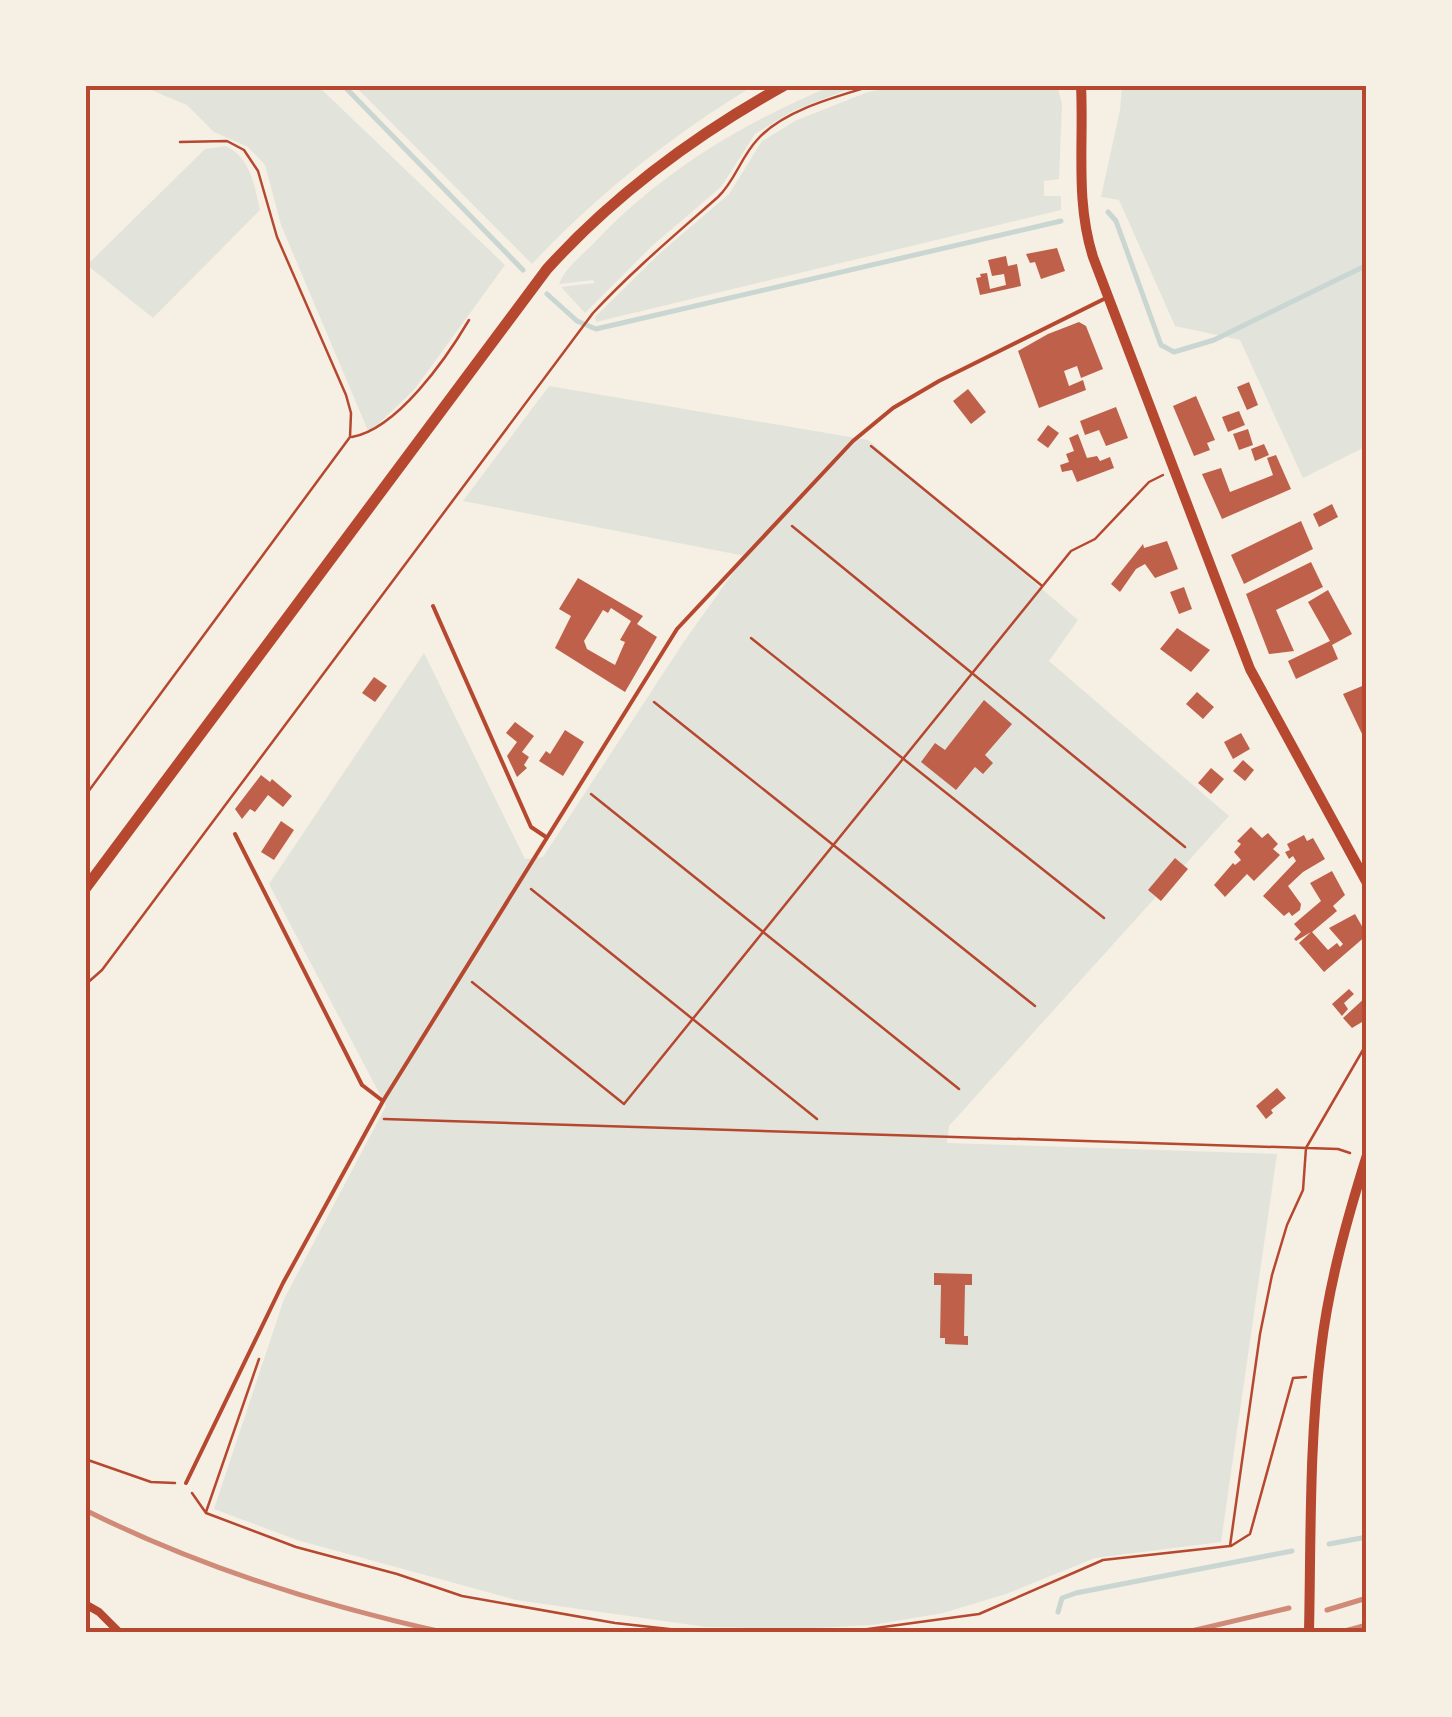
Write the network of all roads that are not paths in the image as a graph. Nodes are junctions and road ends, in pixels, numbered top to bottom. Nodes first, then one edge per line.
1 (784, 85) edge
2 (1081, 85) edge
3 (1108, 297) junction
4 (433, 606) dead end
5 (235, 834) dead end
6 (546, 838) junction
7 (1367, 854) edge
8 (1355, 862) junction
9 (1367, 883) edge
10 (85, 889) edge
11 (383, 1100) junction
12 (1366, 1157) edge
13 (186, 1483) road end
14 (85, 1604) edge
15 (118, 1632) edge
16 (1309, 1632) edge

1 - 10 main road
2 - 3 main road
3 - 6 lane
3 - 8 main road
4 - 6 lane
5 - 11 lane
6 - 11 lane
7 - 8 street
8 - 9 main road
11 - 13 lane
12 - 16 main road
14 - 15 street

